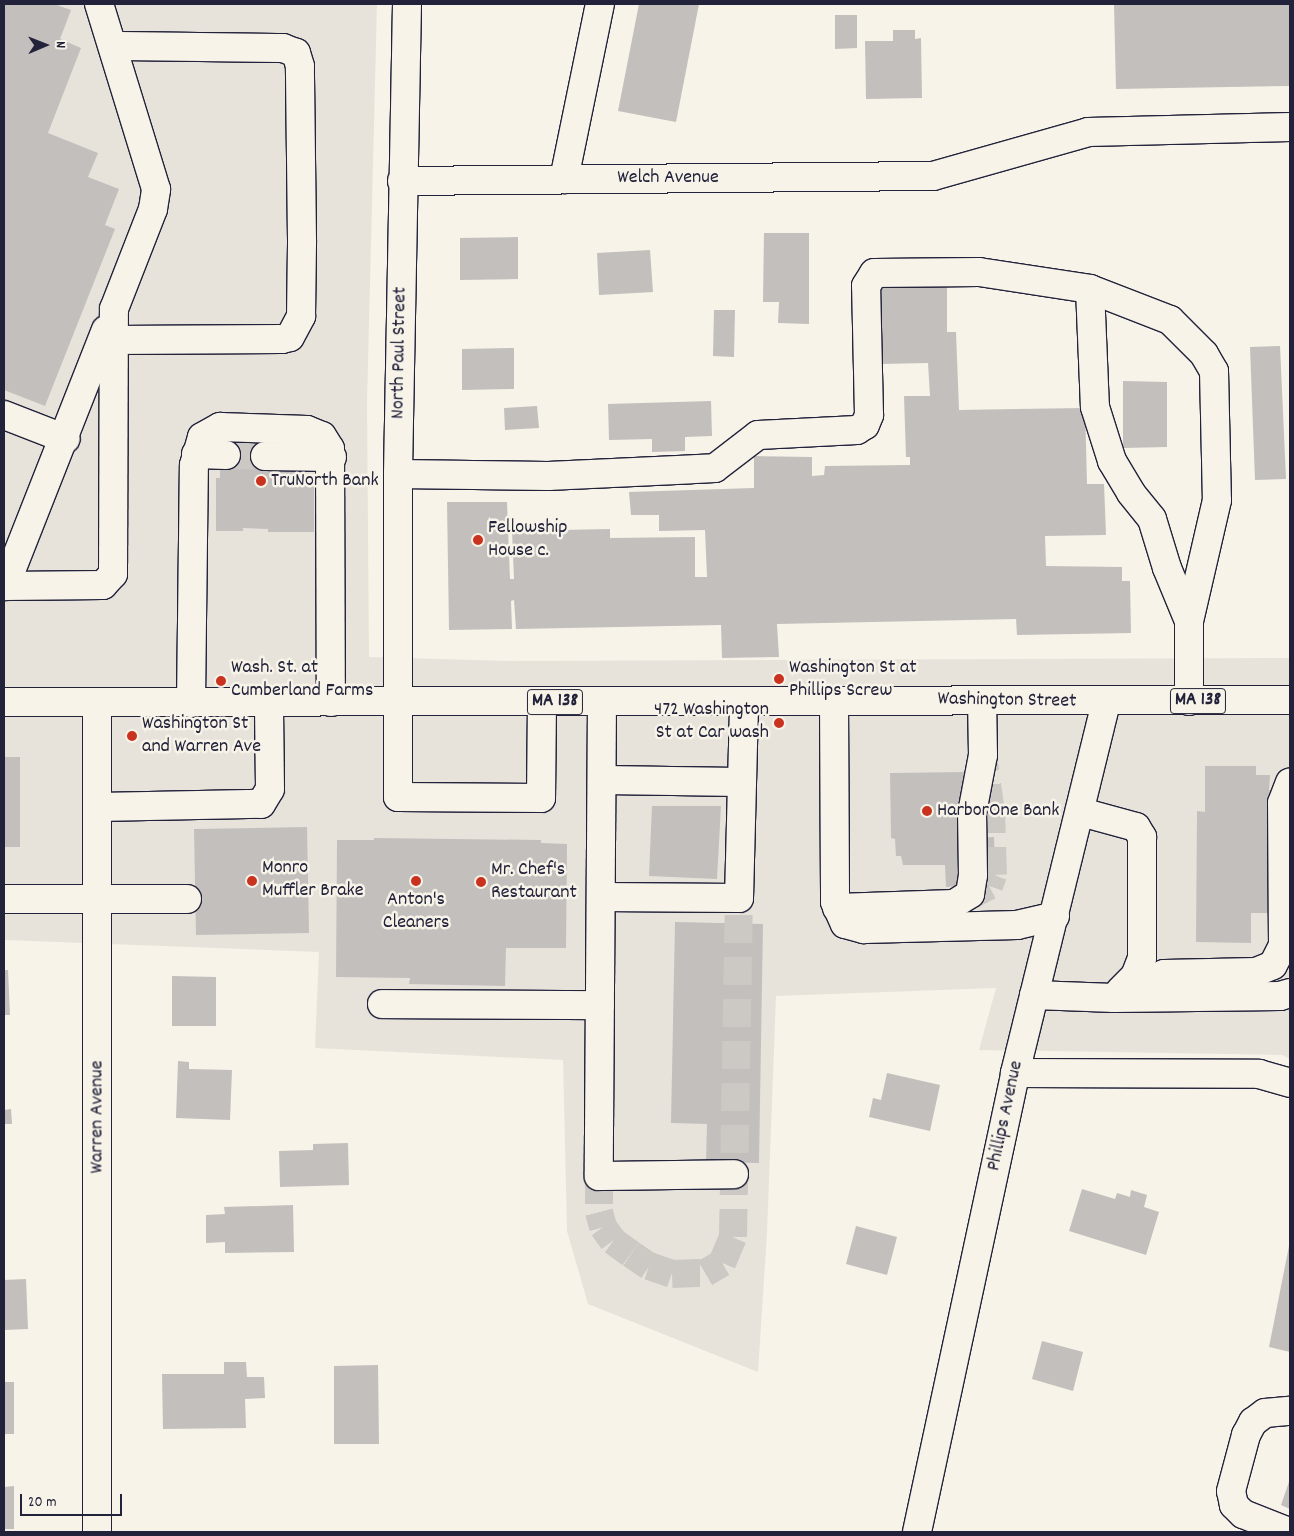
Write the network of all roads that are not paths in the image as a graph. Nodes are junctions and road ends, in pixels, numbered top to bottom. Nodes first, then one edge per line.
1 (100, 4) edge
2 (407, 4) edge
3 (600, 4) edge
4 (114, 46) junction
5 (1290, 127) edge
6 (564, 179) junction
7 (402, 181) junction
8 (1090, 289) junction
9 (114, 310) junction
10 (113, 340) junction
11 (4, 415) edge
12 (66, 439) junction
13 (265, 448) tunnel mouth
14 (329, 449) junction
15 (398, 474) junction
16 (4, 586) edge
17 (1189, 621) junction
18 (982, 700) junction
19 (1290, 700) edge
20 (834, 701) junction
21 (1189, 701) junction
22 (4, 702) edge
23 (97, 702) junction
24 (331, 702) junction
25 (397, 702) junction
26 (542, 702) junction
27 (602, 702) junction
28 (744, 702) junction
29 (1106, 702) junction
30 (191, 703) junction
31 (269, 703) junction
32 (602, 780) junction
33 (742, 782) junction
34 (1290, 782) edge
35 (98, 807) junction
36 (1081, 812) junction
37 (601, 897) junction
38 (4, 899) edge
39 (187, 899) dead end
40 (98, 900) junction
41 (836, 908) junction
42 (1055, 916) junction
43 (1290, 993) edge
44 (1034, 995) junction
45 (1114, 998) junction
46 (382, 1004) dead end
47 (600, 1005) junction
48 (1015, 1074) junction
49 (1290, 1084) edge
50 (734, 1174) dead end
51 (1290, 1411) edge
52 (97, 1532) edge
53 (917, 1532) edge
54 (1289, 1532) edge

1 - 4 street
2 - 7 street, North Paul Street
3 - 6 street
4 - 9 street
4 - 10 street
5 - 6 street, Welch Avenue
6 - 7 street, Welch Avenue
7 - 15 street, North Paul Street
8 - 15 street
8 - 17 street
8 - 17 street
9 - 10 street
9 - 12 street
10 - 16 street
11 - 12 street
12 - 16 street
13 - 14 street
14 - 24 street
14 - 30 street
15 - 25 street, North Paul Street
17 - 21 street
18 - 20 street, Washington Street / MA 138
18 - 29 street, Washington Street / MA 138
18 - 41 street
19 - 21 street, Washington Street / MA 138
20 - 28 street, Washington Street / MA 138
20 - 41 street
21 - 29 street, Washington Street / MA 138
22 - 23 street, Washington Street / MA 138
23 - 30 street, Washington Street / MA 138
23 - 35 street, Warren Avenue
24 - 25 street, Washington Street / MA 138
24 - 31 street, Washington Street / MA 138
25 - 26 street, Washington Street / MA 138
25 - 26 street, North Paul Street
26 - 27 street, Washington Street / MA 138
27 - 28 street, Washington Street / MA 138
27 - 32 street
28 - 33 street
29 - 36 street, Phillips Avenue
30 - 31 street, Washington Street / MA 138
31 - 35 street
32 - 33 street
32 - 37 street
33 - 37 street
34 - 45 street
35 - 40 street, Warren Avenue
36 - 42 street, Phillips Avenue
36 - 45 street
37 - 47 street
38 - 40 street
39 - 40 street
40 - 52 street, Warren Avenue
41 - 42 street
42 - 44 street, Phillips Avenue
43 - 45 street
44 - 45 street
44 - 48 street, Phillips Avenue
46 - 47 street
47 - 50 street
48 - 49 street
48 - 53 street, Phillips Avenue
51 - 54 street

